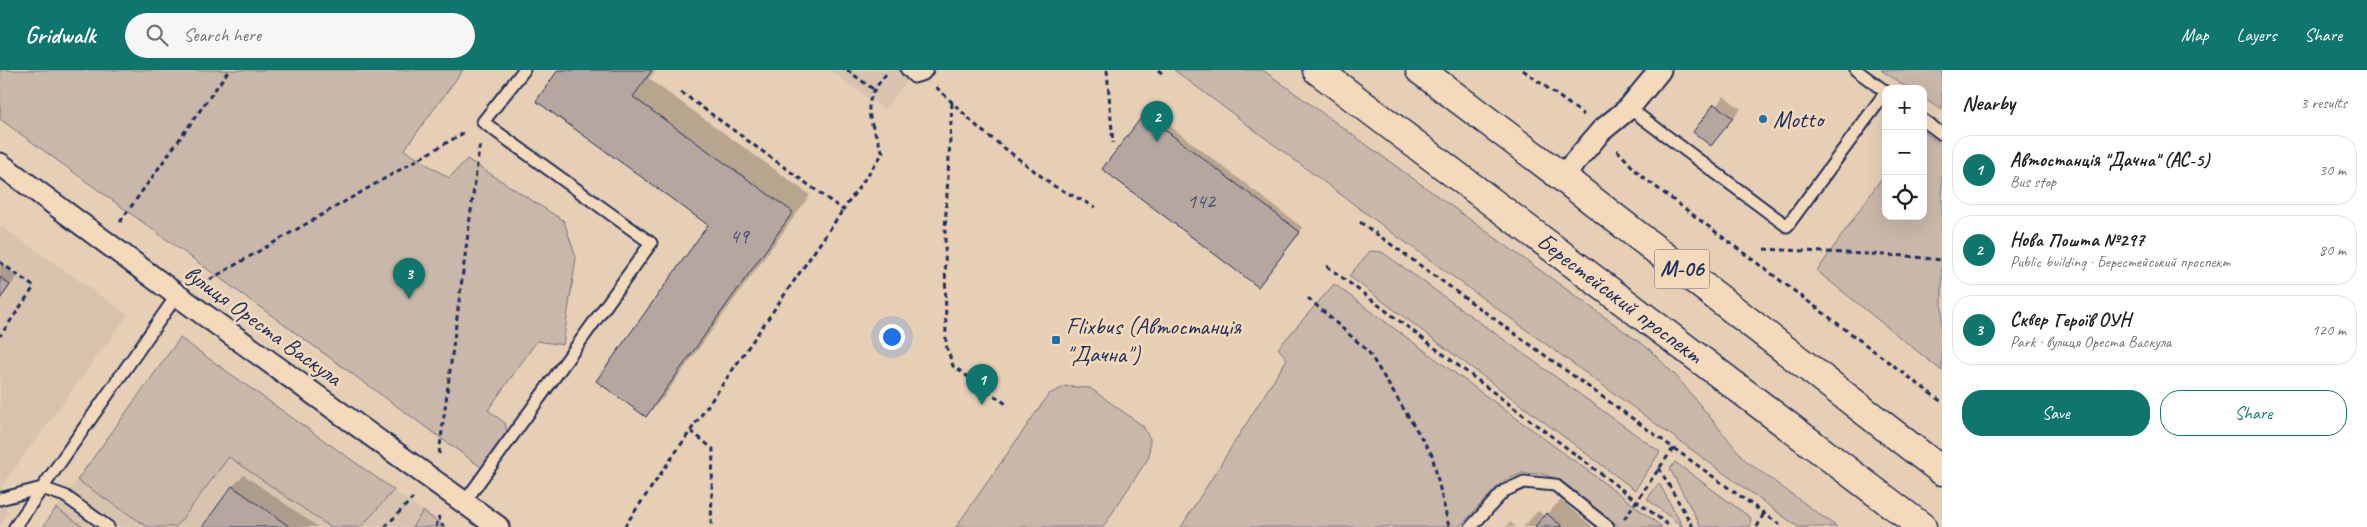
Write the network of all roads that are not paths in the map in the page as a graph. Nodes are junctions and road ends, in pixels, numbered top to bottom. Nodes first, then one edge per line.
1 (524, 70) edge
2 (907, 70) edge
3 (1317, 70) edge
4 (1420, 70) edge
5 (1660, 70) edge
6 (1856, 70) edge
7 (925, 72) edge
8 (1882, 89) edge
9 (1882, 97) edge
10 (1629, 108) junction
11 (1927, 123) edge
12 (1942, 134) edge
13 (0, 164) edge
14 (1562, 176) junction
15 (176, 295) junction
16 (1942, 471) edge
17 (42, 488) junction
18 (0, 499) edge
19 (464, 503) junction
20 (15, 527) edge
21 (108, 527) edge
22 (498, 527) edge
23 (1471, 527) edge
24 (1608, 527) edge
25 (1922, 527) edge

1 - 19 lane
2 - 7 lane
3 - 25 highway, Берестейський проспект / М-06
4 - 14 highway, М-06
5 - 10 street
6 - 8 lane
9 - 10 lane
10 - 14 street
11 - 12 lane
13 - 15 street, вулиця Ореста Васкула
14 - 16 highway, М-06
15 - 17 lane
15 - 19 street, вулиця Ореста Васкула
17 - 18 lane
17 - 20 lane
17 - 21 lane
19 - 22 street, вулиця Ореста Васкула
23 - 24 lane

